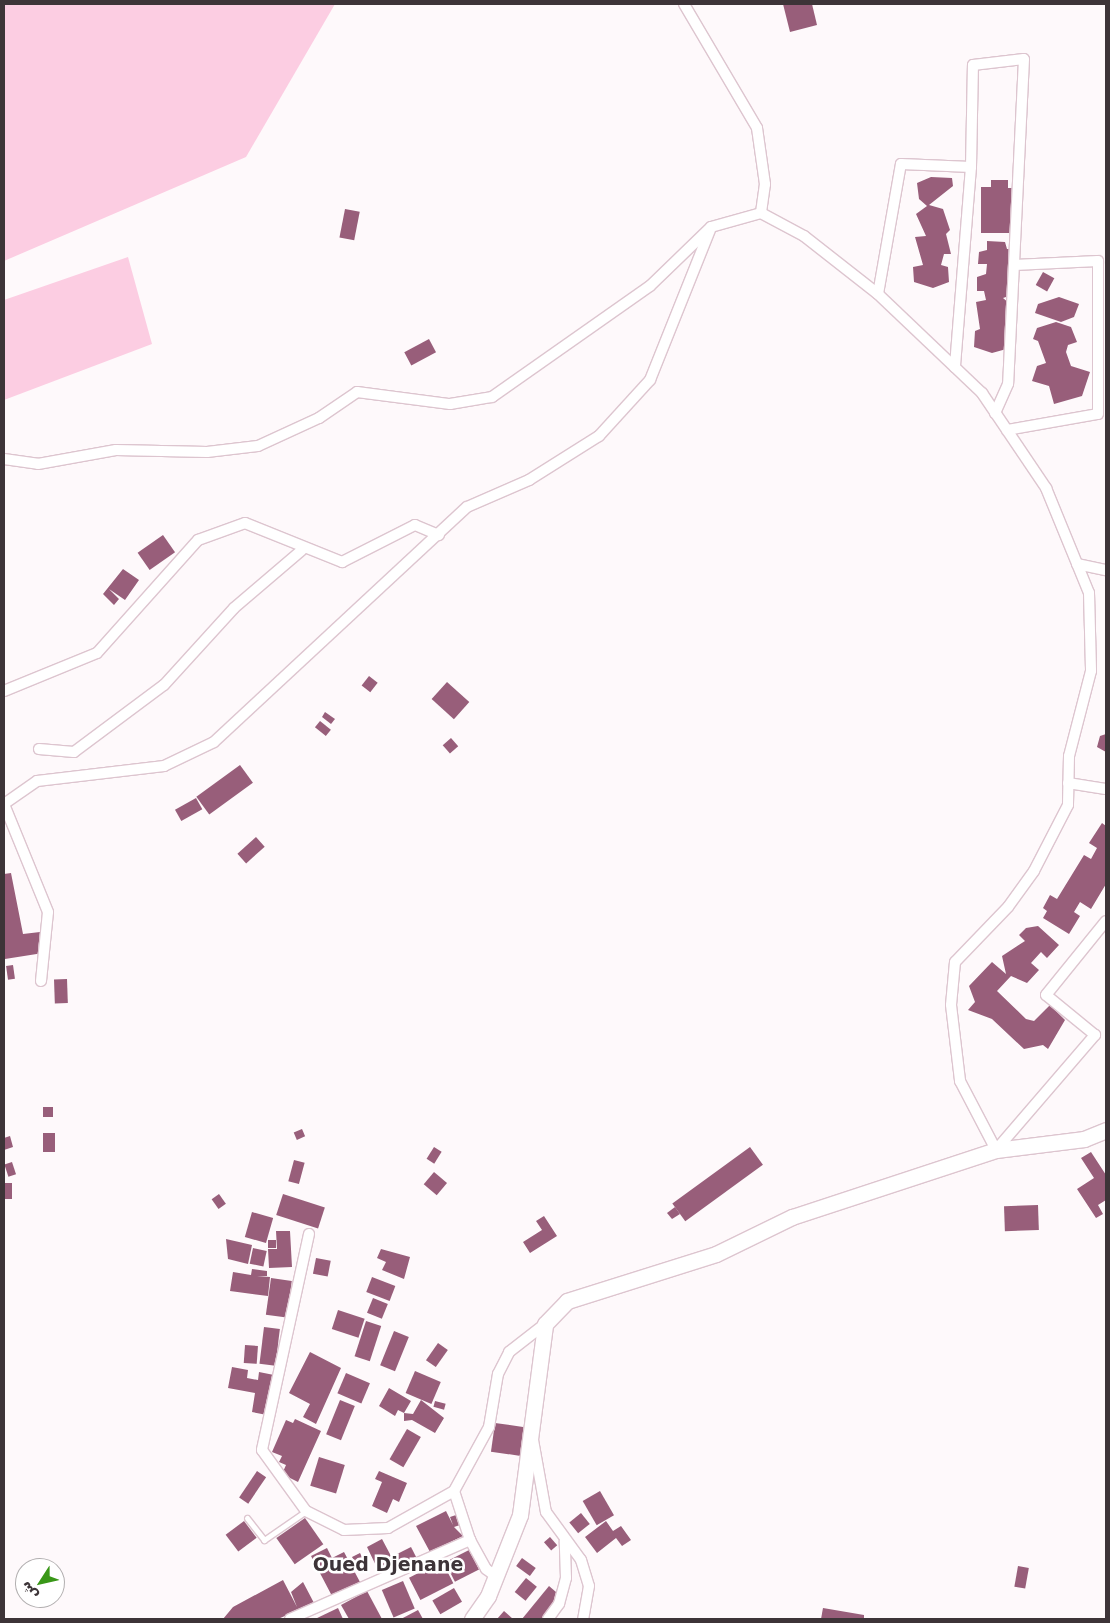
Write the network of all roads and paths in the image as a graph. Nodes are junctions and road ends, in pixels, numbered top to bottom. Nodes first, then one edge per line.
1 (684, 4) edge
2 (971, 167) junction
3 (761, 213) junction
4 (711, 227) junction
5 (1102, 261) edge
6 (1014, 265) junction
7 (878, 294) junction
8 (954, 368) junction
9 (995, 413) junction
10 (1102, 415) edge
11 (1007, 430) junction
12 (4, 459) edge
13 (439, 535) junction
14 (302, 550) junction
15 (1077, 564) junction
16 (1106, 570) edge
17 (4, 691) edge
18 (39, 749) dead end
19 (1068, 783) junction
20 (1106, 789) edge
21 (1106, 921) edge
22 (41, 981) dead end
23 (1106, 1130) edge
24 (996, 1150) junction
25 (309, 1234) dead end
26 (545, 1324) junction
27 (530, 1426) junction
28 (454, 1491) junction
29 (306, 1511) junction
30 (247, 1518) dead end
31 (470, 1540) junction
32 (565, 1541) junction
33 (496, 1577) junction
34 (290, 1619) edge
35 (472, 1619) edge
36 (548, 1619) edge
37 (583, 1619) edge

1 - 3 street
2 - 6 street
2 - 7 street
2 - 8 street
3 - 4 street
3 - 7 street
4 - 12 street
4 - 13 street
5 - 6 street
5 - 10 street
6 - 9 street
7 - 8 street
8 - 9 street
9 - 11 street
10 - 11 street
11 - 15 street
13 - 14 street
13 - 22 street
14 - 17 street
14 - 18 street
15 - 16 street
15 - 19 street
19 - 20 street
19 - 24 street
21 - 24 street
23 - 24 main road
24 - 26 main road
25 - 29 street
26 - 27 main road
26 - 28 street
27 - 32 street
27 - 33 main road
28 - 29 street
28 - 31 street
29 - 30 lane
31 - 33 street
31 - 34 street
32 - 36 street
32 - 37 street
33 - 35 main road

